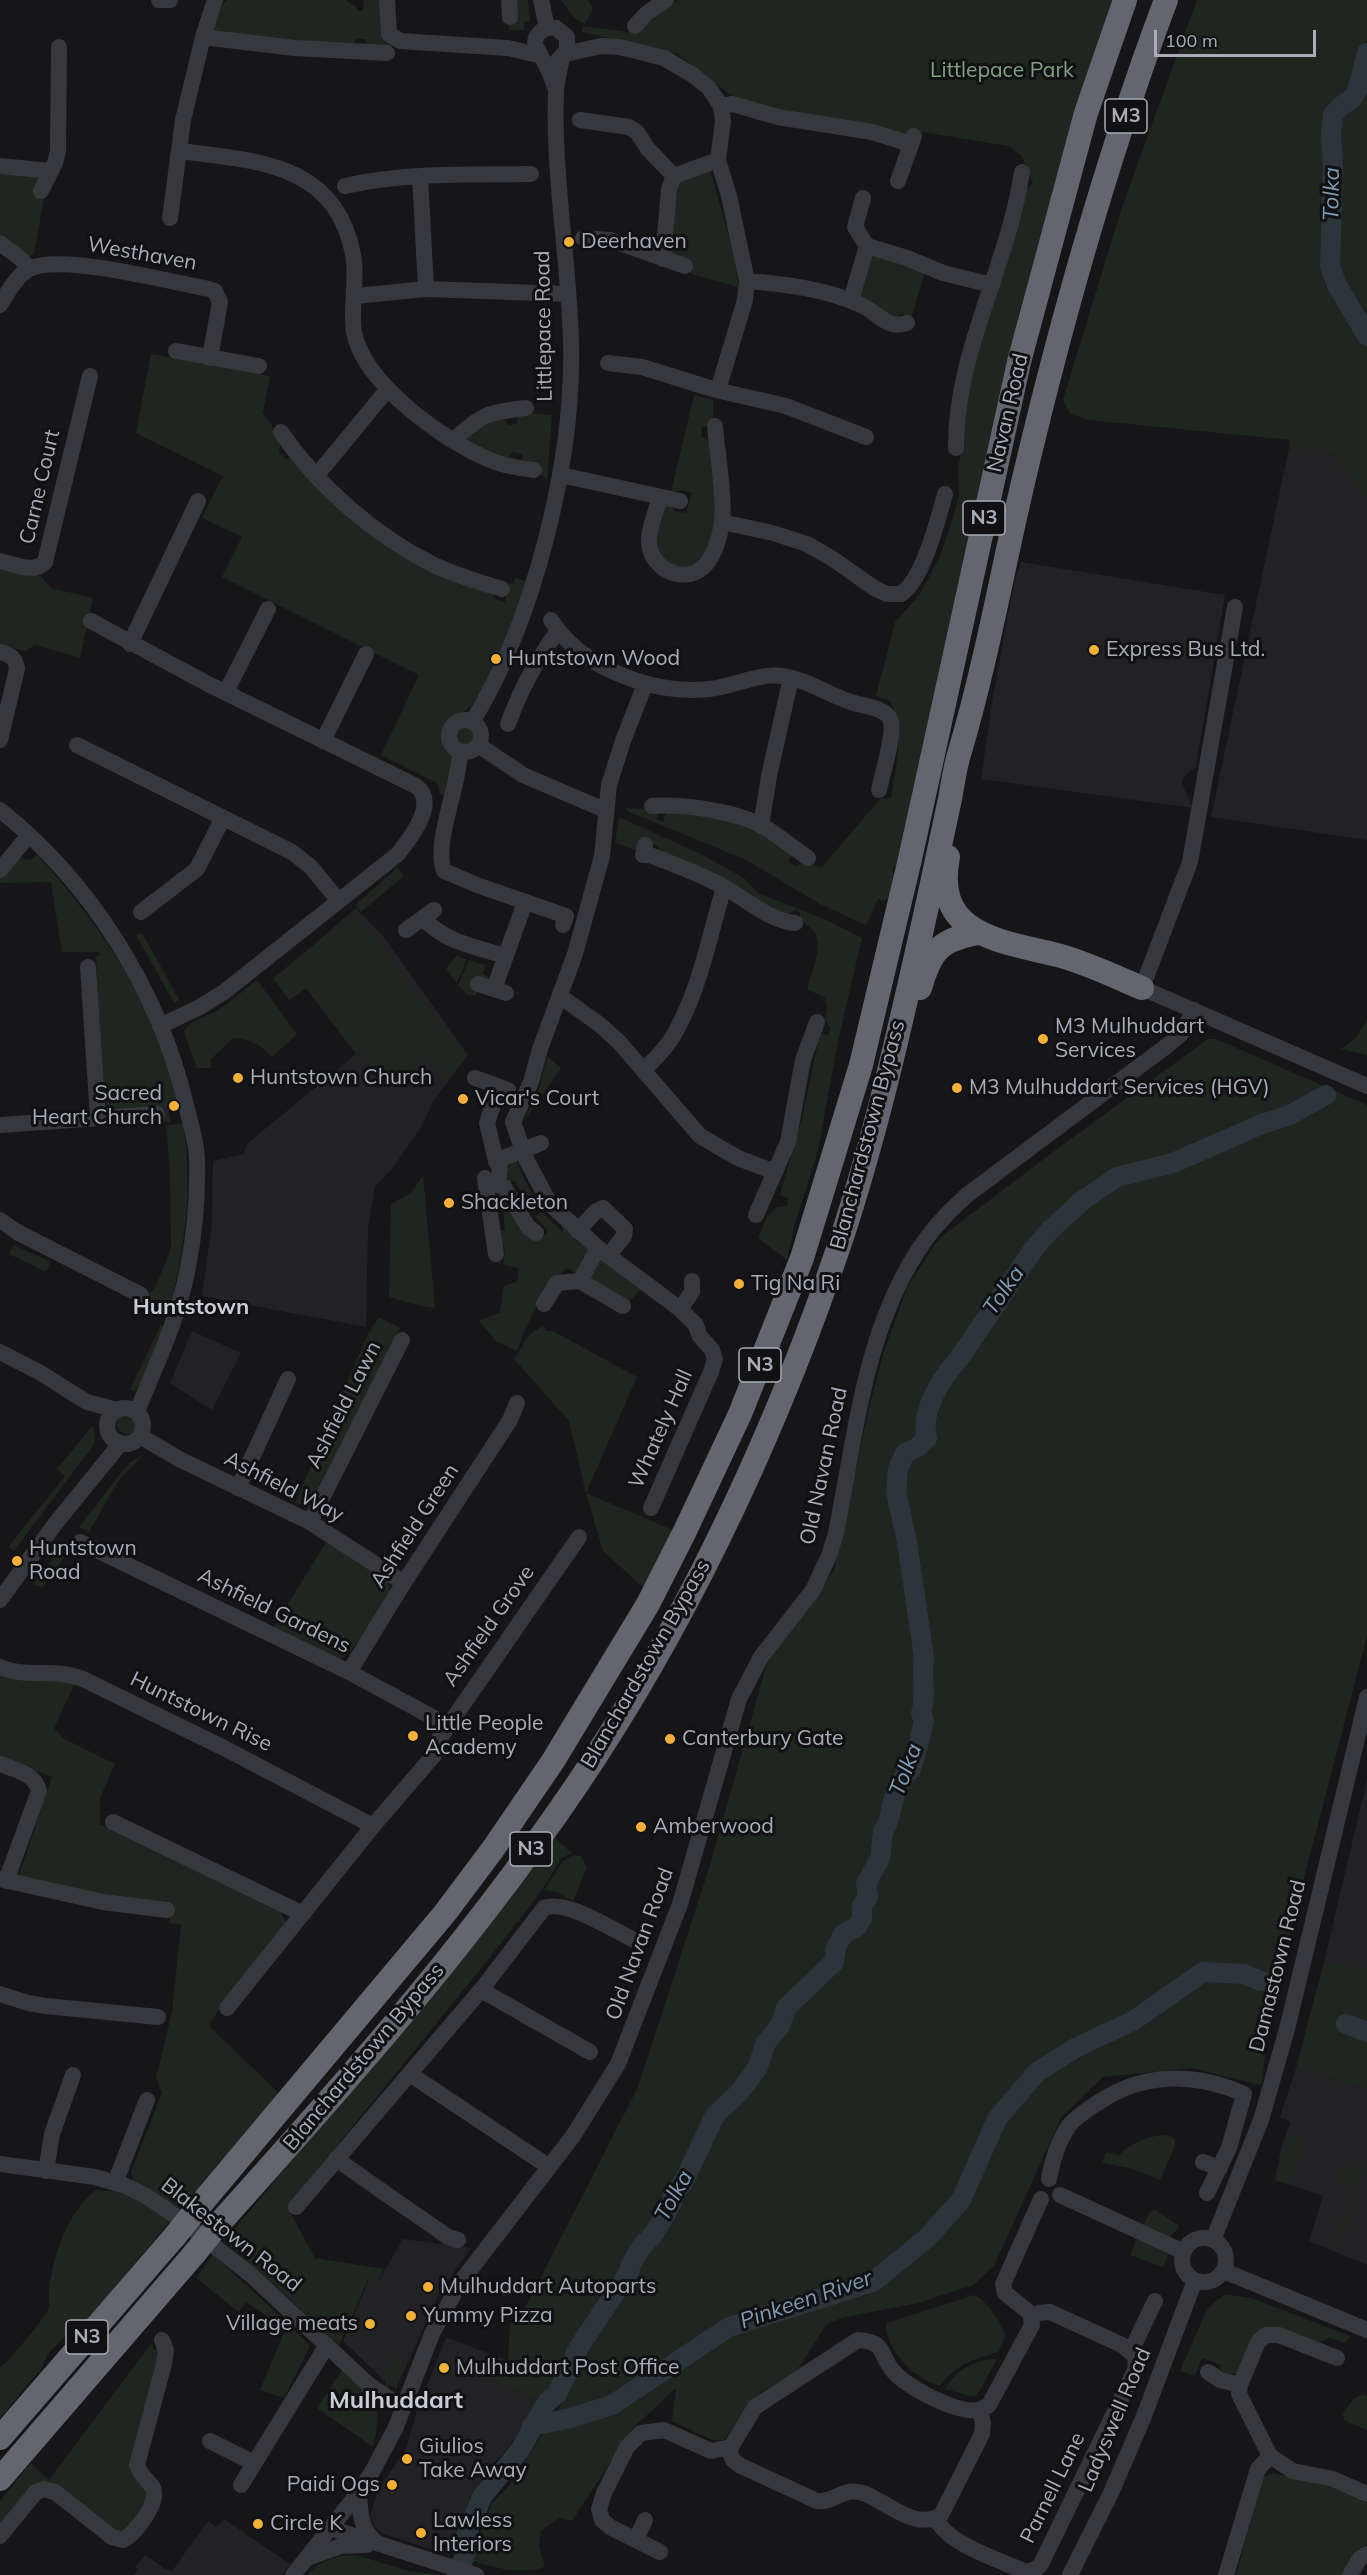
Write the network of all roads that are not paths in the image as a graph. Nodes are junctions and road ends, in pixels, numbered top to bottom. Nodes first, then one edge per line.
1 (159, 0) edge
2 (171, 0) edge
3 (215, 0) edge
4 (387, 0) edge
5 (509, 0) edge
6 (541, 0) edge
7 (666, 0) edge
8 (1125, 0) edge
9 (1132, 0) edge
10 (1166, 0) edge
11 (1173, 0) edge
12 (510, 17) dead end
13 (634, 26) dead end
14 (547, 28) junction
15 (203, 37) junction
16 (567, 37) junction
17 (601, 46) junction
18 (59, 47) dead end
19 (538, 51) junction
20 (387, 53) dead end
21 (563, 56) junction
22 (556, 91) junction
23 (721, 106) junction
24 (580, 120) dead end
25 (180, 151) junction
26 (718, 159) junction
27 (0, 166) edge
28 (51, 171) junction
29 (1022, 172) dead end
30 (531, 174) dead end
31 (420, 176) junction
32 (674, 176) junction
33 (1069, 180) junction
34 (898, 181) dead end
35 (345, 186) dead end
36 (41, 191) dead end
37 (863, 198) dead end
38 (170, 218) dead end
39 (1089, 233) junction
40 (584, 238) dead end
41 (0, 243) edge
42 (867, 246) junction
43 (663, 259) junction
44 (685, 266) dead end
45 (29, 269) junction
46 (747, 281) junction
47 (992, 285) junction
48 (426, 289) junction
49 (568, 294) junction
50 (355, 296) junction
51 (851, 300) junction
52 (0, 305) edge
53 (907, 323) dead end
54 (176, 351) dead end
55 (210, 358) junction
56 (259, 366) dead end
57 (615, 367) dead end
58 (90, 376) dead end
59 (387, 390) junction
60 (718, 390) junction
61 (526, 408) dead end
62 (715, 426) dead end
63 (281, 432) dead end
64 (866, 437) dead end
65 (454, 440) junction
66 (956, 448) dead end
67 (534, 470) dead end
68 (317, 475) junction
69 (561, 476) junction
70 (945, 494) dead end
71 (660, 497) junction
72 (198, 501) dead end
73 (680, 501) dead end
74 (722, 522) junction
75 (0, 561) edge
76 (502, 589) dead end
77 (1235, 607) dead end
78 (268, 609) dead end
79 (91, 621) dead end
80 (130, 644) junction
81 (0, 652) edge
82 (366, 654) dead end
83 (791, 678) junction
84 (645, 684) junction
85 (226, 692) junction
86 (472, 722) junction
87 (508, 724) dead end
88 (0, 740) edge
89 (323, 741) junction
90 (77, 745) dead end
91 (478, 745) junction
92 (460, 751) junction
93 (960, 751) junction
94 (879, 790) dead end
95 (659, 809) dead end
96 (0, 810) edge
97 (605, 810) junction
98 (223, 818) junction
99 (761, 826) junction
100 (29, 835) junction
101 (645, 845) dead end
102 (808, 858) dead end
103 (910, 859) joint
104 (0, 870) edge
105 (724, 887) junction
106 (338, 900) junction
107 (525, 902) junction
108 (141, 912) dead end
109 (795, 923) dead end
110 (563, 925) dead end
111 (406, 930) dead end
112 (978, 933) junction
113 (505, 956) junction
114 (88, 967) dead end
115 (1142, 988) junction
116 (493, 989) dead end
117 (561, 997) junction
118 (1194, 1010) junction
119 (817, 1022) dead end
120 (160, 1026) junction
121 (644, 1070) junction
122 (475, 1078) dead end
123 (1367, 1086) edge
124 (157, 1114) dead end
125 (98, 1119) junction
126 (0, 1125) edge
127 (541, 1143) dead end
128 (523, 1150) junction
129 (496, 1161) junction
130 (775, 1172) junction
131 (490, 1186) junction
132 (765, 1207) dead end
133 (0, 1220) edge
134 (578, 1231) junction
135 (536, 1233) dead end
136 (604, 1252) junction
137 (496, 1254) dead end
138 (580, 1281) junction
139 (692, 1281) dead end
140 (141, 1295) dead end
141 (544, 1304) dead end
142 (623, 1306) dead end
143 (680, 1309) junction
144 (402, 1340) dead end
145 (0, 1352) edge
146 (288, 1379) dead end
147 (517, 1403) dead end
148 (137, 1412) junction
149 (112, 1416) junction
150 (773, 1421) junction
151 (140, 1436) junction
152 (118, 1442) junction
153 (238, 1488) junction
154 (651, 1508) dead end
155 (310, 1522) junction
156 (579, 1537) dead end
157 (80, 1542) dead end
158 (404, 1583) junction
159 (0, 1600) edge
160 (0, 1667) edge
161 (349, 1672) junction
162 (1367, 1697) edge
163 (447, 1725) junction
164 (0, 1764) edge
165 (113, 1822) dead end
166 (373, 1826) junction
167 (3, 1880) edge
168 (167, 1910) dead end
169 (303, 1914) junction
170 (633, 1940) dead end
171 (482, 1990) junction
172 (0, 1994) edge
173 (226, 2008) dead end
174 (158, 2017) dead end
175 (590, 2052) dead end
176 (410, 2074) junction
177 (74, 2082) dead end
178 (147, 2100) dead end
179 (336, 2159) junction
180 (1203, 2162) dead end
181 (0, 2164) edge
182 (548, 2166) junction
183 (1220, 2168) junction
184 (46, 2171) junction
185 (1049, 2179) junction
186 (115, 2182) junction
187 (1207, 2193) dead end
188 (1060, 2195) junction
189 (1041, 2199) junction
190 (296, 2207) dead end
191 (458, 2240) dead end
192 (1213, 2240) junction
193 (1184, 2252) junction
194 (1224, 2271) junction
195 (1196, 2280) junction
196 (1155, 2301) dead end
197 (1032, 2317) junction
198 (136, 2320) junction
199 (1367, 2330) edge
200 (162, 2340) dead end
201 (327, 2345) junction
202 (1131, 2351) junction
203 (1337, 2358) dead end
204 (1208, 2372) dead end
205 (1240, 2385) junction
206 (403, 2408) junction
207 (981, 2410) junction
208 (0, 2438) edge
209 (210, 2440) dead end
210 (728, 2449) junction
211 (1270, 2456) junction
212 (254, 2463) junction
213 (0, 2479) edge
214 (241, 2485) dead end
215 (0, 2492) edge
216 (359, 2492) junction
217 (1367, 2494) edge
218 (936, 2518) junction
219 (645, 2520) dead end
220 (330, 2528) junction
221 (0, 2536) edge
222 (636, 2540) junction
223 (380, 2545) junction
224 (660, 2552) dead end
225 (1367, 2554) edge
226 (307, 2558) junction
227 (293, 2575) edge
228 (476, 2575) edge
229 (1070, 2575) edge
230 (1226, 2575) edge
231 (1350, 2575) edge

1 - 2 street
3 - 15 street
4 - 19 street
5 - 12 street
6 - 14 street
7 - 13 street
8 - 33 highway
9 - 33 highway, M3
10 - 39 highway, M3
11 - 39 highway
14 - 16 street
14 - 19 street
15 - 20 street
15 - 25 street
16 - 17 street
16 - 21 street
17 - 21 street
17 - 23 street
18 - 28 street
19 - 21 street
19 - 22 street, Littlepace Road
21 - 22 street, Littlepace Road
22 - 49 street, Littlepace Road
23 - 26 street
23 - 34 street
24 - 32 street
25 - 38 street
25 - 50 street
26 - 32 street
26 - 46 street
27 - 28 street
28 - 36 street
29 - 47 street
30 - 31 street
31 - 35 street
31 - 48 street
32 - 43 street
33 - 103 highway, Navan Road / N3
37 - 42 street
39 - 93 highway, Navan Road / N3
40 - 43 street
41 - 45 street
42 - 47 street
42 - 51 street
43 - 44 street
45 - 52 street
45 - 55 street, Westhaven
46 - 51 street
46 - 60 street
47 - 66 street
48 - 49 street
48 - 50 street
49 - 69 street, Littlepace Road
50 - 59 street
51 - 53 street
54 - 55 street
55 - 56 street
57 - 60 street
58 - 75 street, Carne Court
59 - 65 street
59 - 68 street
60 - 64 street
61 - 65 street
62 - 74 street
63 - 68 street
65 - 67 street
68 - 76 street
69 - 71 street
69 - 86 street, Littlepace Road
70 - 74 street
71 - 73 street
71 - 74 street
72 - 80 street
77 - 115 street
78 - 85 street
79 - 80 street
80 - 85 street
81 - 88 street
82 - 89 street
83 - 84 street
83 - 94 street
83 - 99 street
84 - 87 street
84 - 97 street
85 - 89 street
86 - 91 street
86 - 92 street
89 - 106 street
90 - 98 street
91 - 92 street
91 - 97 street
92 - 107 street
93 - 112 highway
93 - 150 highway, Blanchardstown Bypass / N3
95 - 99 street
96 - 100 street
97 - 117 street
98 - 106 street
98 - 108 street
99 - 102 street
100 - 104 street
100 - 120 street
101 - 105 street
103 - 208 highway, Blanchardstown Bypass / N3, bridge
105 - 109 street
105 - 121 street
106 - 120 street
107 - 110 street
107 - 113 street
111 - 113 street
112 - 115 highway
112 - 150 highway
113 - 116 street
114 - 125 street
115 - 118 street
117 - 121 street
117 - 128 street
118 - 123 street
118 - 182 street, Old Navan Road
119 - 130 street
120 - 148 street
121 - 130 street
122 - 129 street
124 - 125 street
125 - 126 street
127 - 128 street
128 - 129 street
128 - 134 street
129 - 131 street
130 - 132 street
131 - 135 street
131 - 137 street
133 - 140 street
134 - 136 street
134 - 136 street
136 - 138 street
136 - 143 street
138 - 141 street
138 - 142 street
139 - 143 street
143 - 154 street, Whately Hall
144 - 155 street, Ashfield Lawn
145 - 149 street
146 - 153 street
147 - 158 street, Ashfield Green
148 - 149 street
148 - 151 street
149 - 152 street
150 - 198 highway, Blanchardstown Bypass / N3, bridge
151 - 152 street
151 - 153 street, Ashfield Way
152 - 159 street
153 - 155 street, Ashfield Way
155 - 158 street, Ashfield Way
156 - 163 street, Ashfield Grove
157 - 161 street, Ashfield Gardens
158 - 161 street, Ashfield Green
160 - 166 street, Huntstown Rise
161 - 163 street, Ashfield Gardens
162 - 192 street, Damastown Road
163 - 166 street, Ashfield Grove
164 - 167 street
165 - 169 street
166 - 169 street
167 - 168 street
169 - 173 street
170 - 171 street
171 - 175 street
171 - 176 street
172 - 174 street
176 - 179 street
176 - 182 street
177 - 184 street
178 - 186 street
179 - 190 street
179 - 191 street
180 - 183 street
181 - 184 street, Blakestown Road
182 - 206 street, Old Navan Road
183 - 185 street
183 - 187 street
184 - 186 street, Blakestown Road
185 - 188 street
185 - 189 street
186 - 201 street, Blakestown Road
188 - 189 street
188 - 193 street
189 - 197 street
192 - 193 street
192 - 194 street
193 - 195 street
194 - 195 street
194 - 199 street
195 - 229 street, Ladyswell Road
196 - 202 street
197 - 202 street
197 - 207 street
198 - 213 highway, Blanchardstown Bypass / N3
198 - 215 highway
200 - 221 street
201 - 206 street, Blakestown Road
201 - 212 street
202 - 218 street, Parnell Lane
203 - 205 street
204 - 205 street
205 - 211 street
206 - 216 street, Old Navan Road
207 - 210 street
207 - 218 street
209 - 212 street
210 - 218 street
210 - 222 street
211 - 217 street
211 - 230 street
212 - 214 street
216 - 220 street, Old Navan Road
216 - 223 street
219 - 222 street
220 - 223 street
220 - 226 street, Old Navan Road
222 - 224 street
223 - 226 street
223 - 228 street
225 - 231 street
226 - 227 street, Old Navan Road

